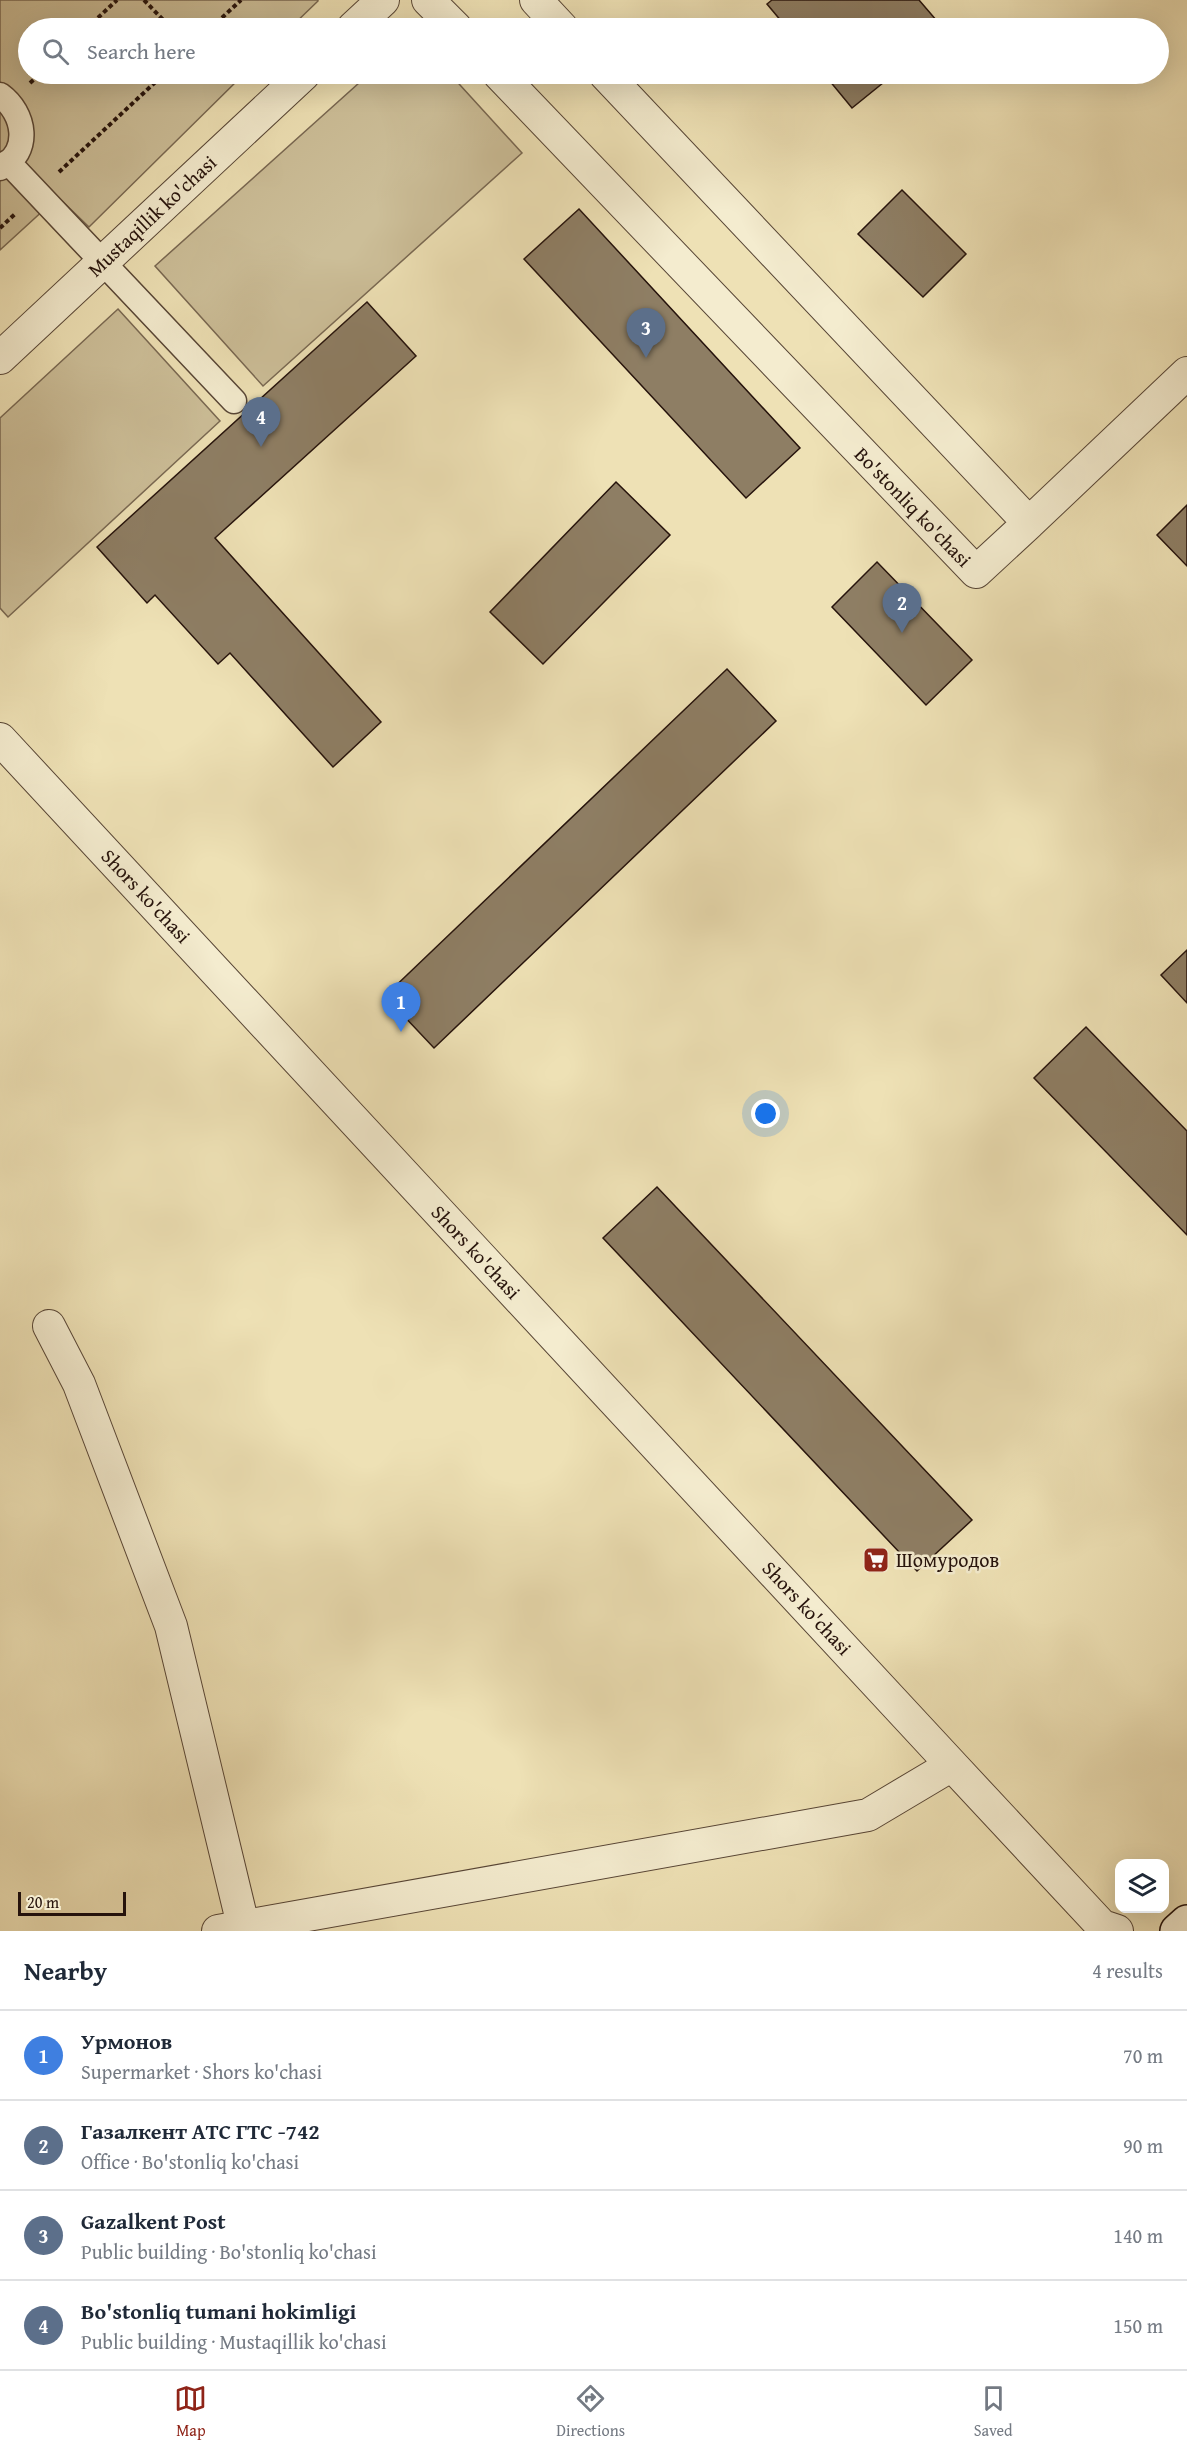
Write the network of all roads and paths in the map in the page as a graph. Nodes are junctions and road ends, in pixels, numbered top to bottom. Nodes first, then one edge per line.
1 (117, 0) edge
2 (144, 0) edge
3 (241, 0) edge
4 (383, 0) edge
5 (428, 0) edge
6 (536, 0) edge
7 (98, 18) edge
8 (161, 18) edge
9 (222, 18) edge
10 (364, 18) edge
11 (446, 18) edge
12 (553, 18) edge
13 (153, 84) edge
14 (293, 84) edge
15 (509, 84) edge
16 (614, 84) edge
17 (0, 95) edge
18 (4, 165) edge
19 (37, 193) junction
20 (0, 228) edge
21 (103, 262) junction
22 (0, 358) edge
23 (1187, 373) edge
24 (234, 401) dead end
25 (1029, 523) junction
26 (0, 739) edge
27 (49, 1326) dead end
28 (952, 1765) junction
29 (1187, 1922) edge
30 (231, 1928) edge
31 (1117, 1931) edge
32 (1177, 1931) edge

1 - 7 path
2 - 8 path
3 - 9 path
4 - 10 street
5 - 11 street
6 - 12 street
13 - 19 path
14 - 21 street, Mustaqillik ko'chasi
15 - 25 street, Bo'stonliq ko'chasi
16 - 25 street
17 - 18 street
18 - 19 street
19 - 20 path
19 - 21 street
21 - 22 street, Mustaqillik ko'chasi
21 - 24 street
23 - 25 street
26 - 28 street, Shors ko'chasi
27 - 30 street
28 - 30 street
28 - 31 street, Shors ko'chasi
29 - 32 main road

